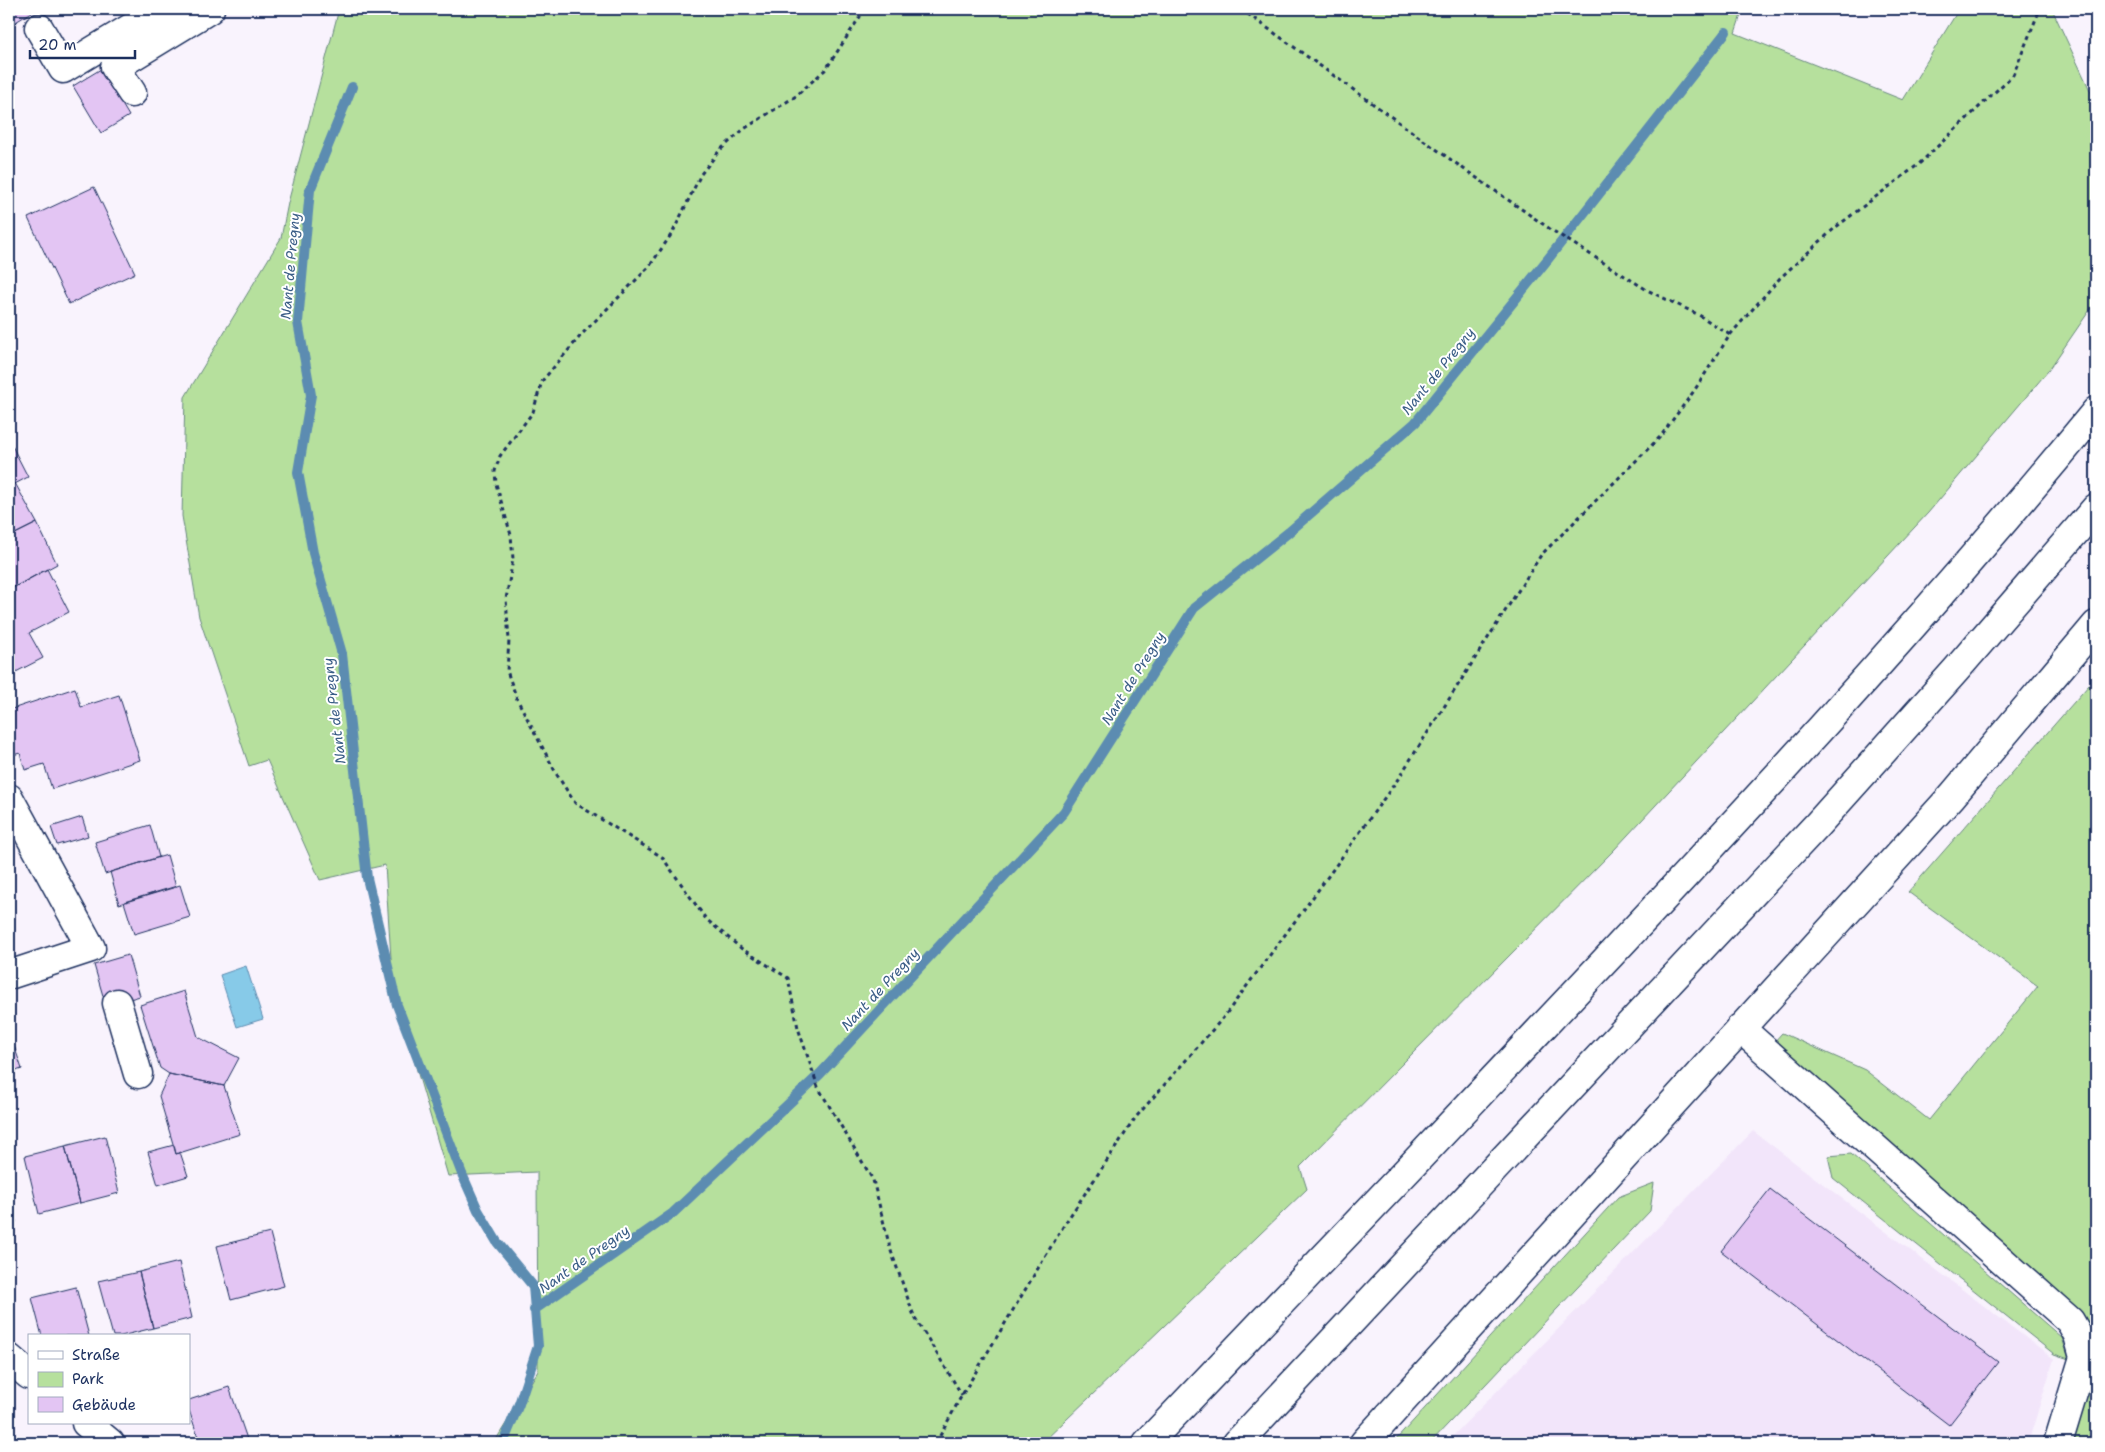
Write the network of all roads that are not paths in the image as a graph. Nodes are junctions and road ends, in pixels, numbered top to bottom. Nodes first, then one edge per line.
1 (162, 9) edge
2 (210, 9) edge
3 (39, 28) dead end
4 (132, 93) dead end
5 (2096, 410) edge
6 (2096, 508) edge
7 (2096, 625) edge
8 (9, 798) edge
9 (9, 975) edge
10 (117, 1003) dead end
11 (1740, 1028) junction
12 (138, 1074) dead end
13 (9, 1358) edge
14 (28, 1374) edge
15 (87, 1424) edge
16 (110, 1443) edge
17 (1147, 1443) edge
18 (1237, 1443) edge
19 (1364, 1443) edge
20 (2058, 1443) edge

1 - 3 main road
2 - 4 main road
5 - 17 main road
6 - 18 main road
7 - 11 main road
8 - 9 main road
10 - 12 main road
11 - 19 main road
11 - 20 main road
13 - 14 main road
15 - 16 main road

